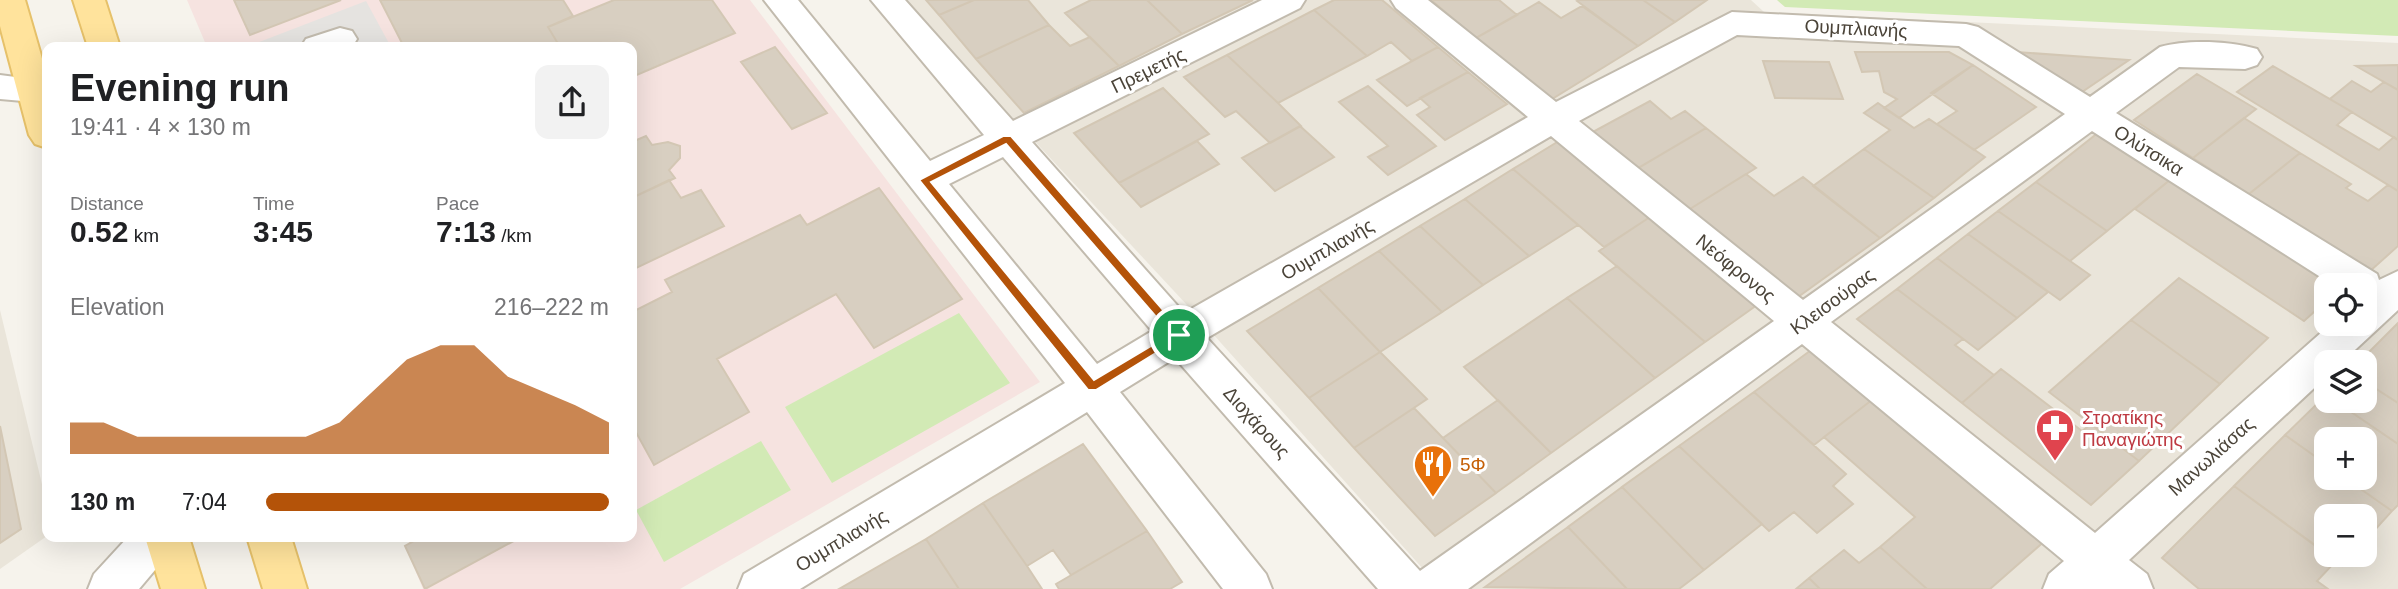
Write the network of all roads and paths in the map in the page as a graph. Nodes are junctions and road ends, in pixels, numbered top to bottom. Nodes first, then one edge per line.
1 (9, 0) edge
2 (89, 0) edge
3 (780, 0) edge
4 (887, 0) edge
5 (1289, 0) edge
6 (1406, 0) edge
7 (1759, 0) edge
8 (1787, 25) junction
9 (1929, 32) joint
10 (102, 42) edge
11 (2245, 57) dead end
12 (0, 88) edge
13 (34, 90) junction
14 (2091, 113) junction
15 (42, 118) edge
16 (1553, 119) junction
17 (1007, 139) junction
18 (924, 180) junction
19 (2334, 273) edge
20 (1802, 322) junction
21 (1179, 335) junction
22 (2338, 336) edge
23 (1092, 387) junction
24 (152, 542) edge
25 (169, 542) edge
26 (271, 542) edge
27 (2095, 560) junction
28 (110, 589) edge
29 (183, 589) edge
30 (285, 589) edge
31 (760, 589) edge
32 (1250, 589) edge
33 (1407, 589) edge
34 (1432, 589) edge
35 (2065, 589) edge
36 (2131, 589) edge

1 - 13 main road
2 - 10 main road
3 - 18 street
4 - 17 street, Διοχάρους
5 - 17 street, Πρεμετής
6 - 16 street, Νεόφρονος
7 - 8 street
8 - 9 street, Ουμπλιανής
8 - 16 street, Ουμπλιανής
9 - 14 street, Ολύτσικα
11 - 14 street, Κλεισούρας
12 - 13 street
13 - 15 main road
14 - 19 street, Ολύτσικα
14 - 20 street, Κλεισούρας
16 - 20 street, Νεόφρονος
16 - 21 street, Ουμπλιανής
17 - 18 street, Πρεμετής
17 - 21 street, Διοχάρους
18 - 23 street
20 - 27 street, Νεόφρονος
20 - 34 street, Κλεισούρας
21 - 23 street, Ουμπλιανής
21 - 33 street, Διοχάρους
22 - 27 street, Μανωλιάσας
23 - 31 street, Ουμπλιανής
23 - 32 street
24 - 28 street
25 - 29 main road
26 - 30 main road
27 - 35 street, Μανωλιάσας
27 - 36 street, Νεόφρονος

